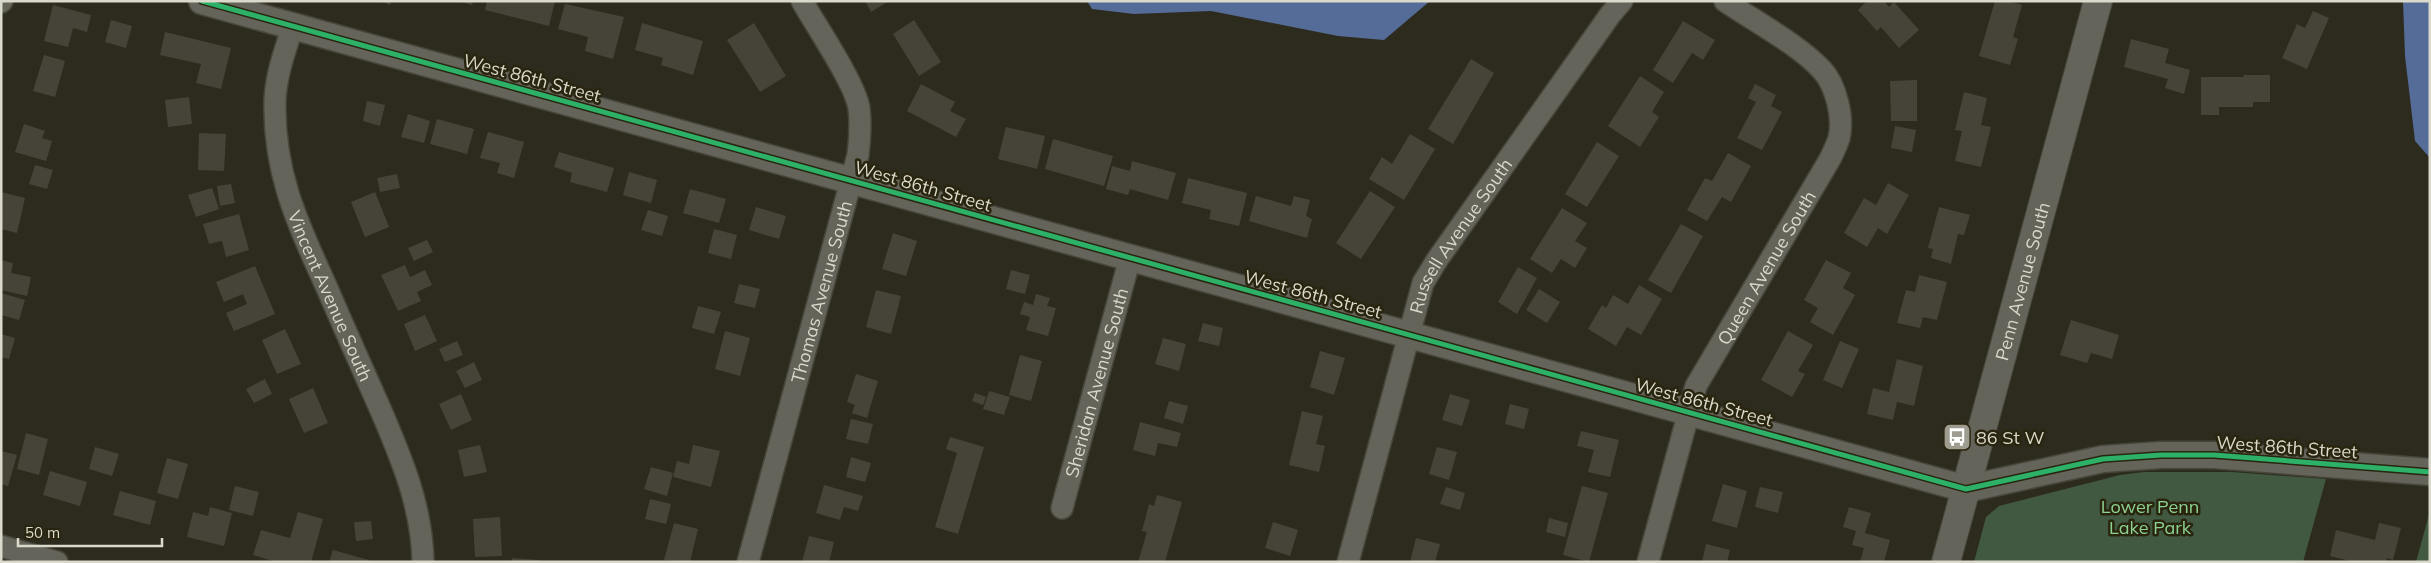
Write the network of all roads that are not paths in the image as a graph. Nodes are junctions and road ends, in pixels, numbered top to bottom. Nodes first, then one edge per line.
1 (202, 1) edge
2 (802, 1) edge
3 (1622, 1) edge
4 (1725, 1) edge
5 (2098, 1) edge
6 (293, 26) junction
7 (851, 181) junction
8 (1130, 258) junction
9 (1408, 334) junction
10 (1689, 412) junction
11 (2430, 472) edge
12 (1966, 488) junction
13 (1062, 508) dead end
14 (1, 546) edge
15 (57, 562) edge
16 (423, 562) edge
17 (748, 562) edge
18 (1348, 562) edge
19 (1648, 562) edge
20 (1946, 562) edge

1 - 6 street, West 86th Street
2 - 7 street, Thomas Avenue South
3 - 9 street, Russell Avenue South
4 - 10 street, Queen Avenue South
5 - 12 main road, Penn Avenue South
6 - 7 street, West 86th Street
6 - 16 street, Vincent Avenue South
7 - 8 street, West 86th Street
7 - 17 street, Thomas Avenue South
8 - 9 street, West 86th Street
8 - 13 street, Sheridan Avenue South
9 - 10 street, West 86th Street
9 - 18 street, Russell Avenue South
10 - 12 street, West 86th Street
10 - 19 street, Queen Avenue South
11 - 12 street, West 86th Street
12 - 20 main road, Penn Avenue South
14 - 15 street

